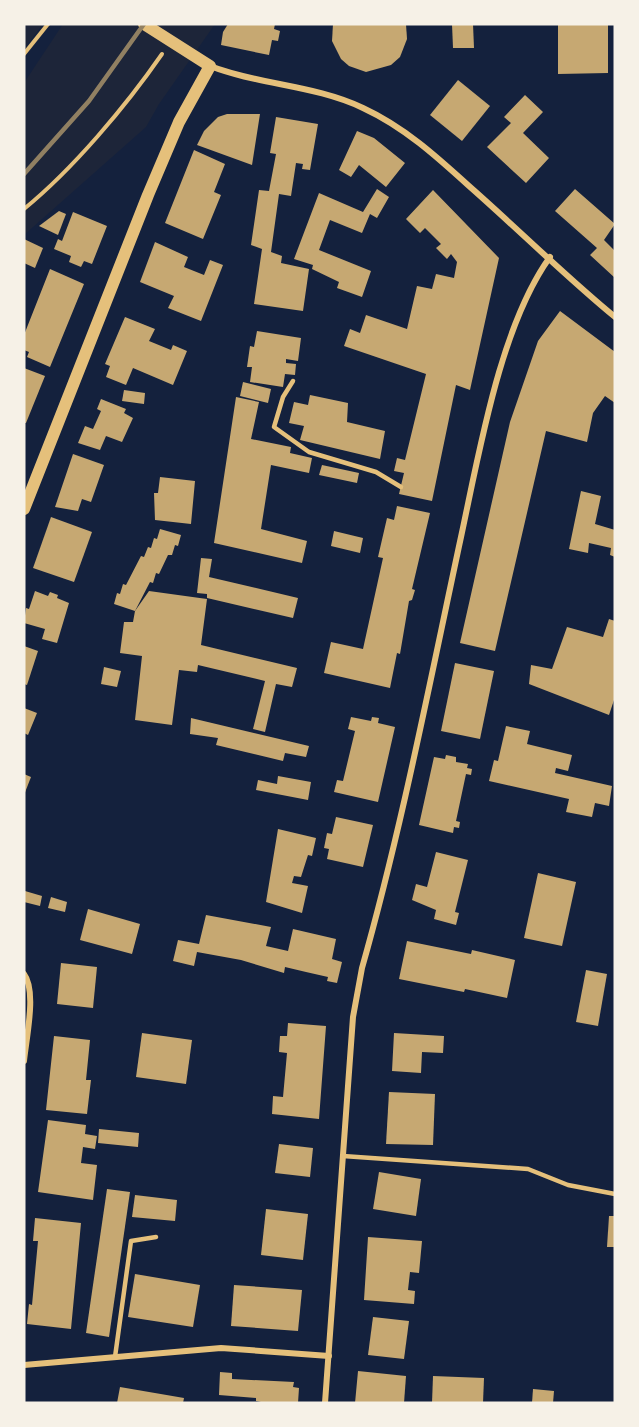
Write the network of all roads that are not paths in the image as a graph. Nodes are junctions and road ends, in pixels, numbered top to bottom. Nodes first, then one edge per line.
1 (144, 24) edge
2 (210, 66) junction
3 (550, 257) junction
4 (615, 317) edge
5 (292, 381) dead end
6 (401, 487) dead end
7 (24, 509) edge
8 (24, 974) edge
9 (24, 1061) edge
10 (343, 1156) junction
11 (615, 1194) edge
12 (156, 1238) dead end
13 (329, 1356) junction
14 (115, 1357) junction
15 (24, 1365) edge
16 (325, 1403) edge

1 - 2 main road
2 - 3 street
2 - 7 main road
3 - 4 street
3 - 10 street
5 - 6 lane
8 - 9 street
10 - 11 lane
10 - 13 street
12 - 14 lane
13 - 14 street
13 - 16 street
14 - 15 street

